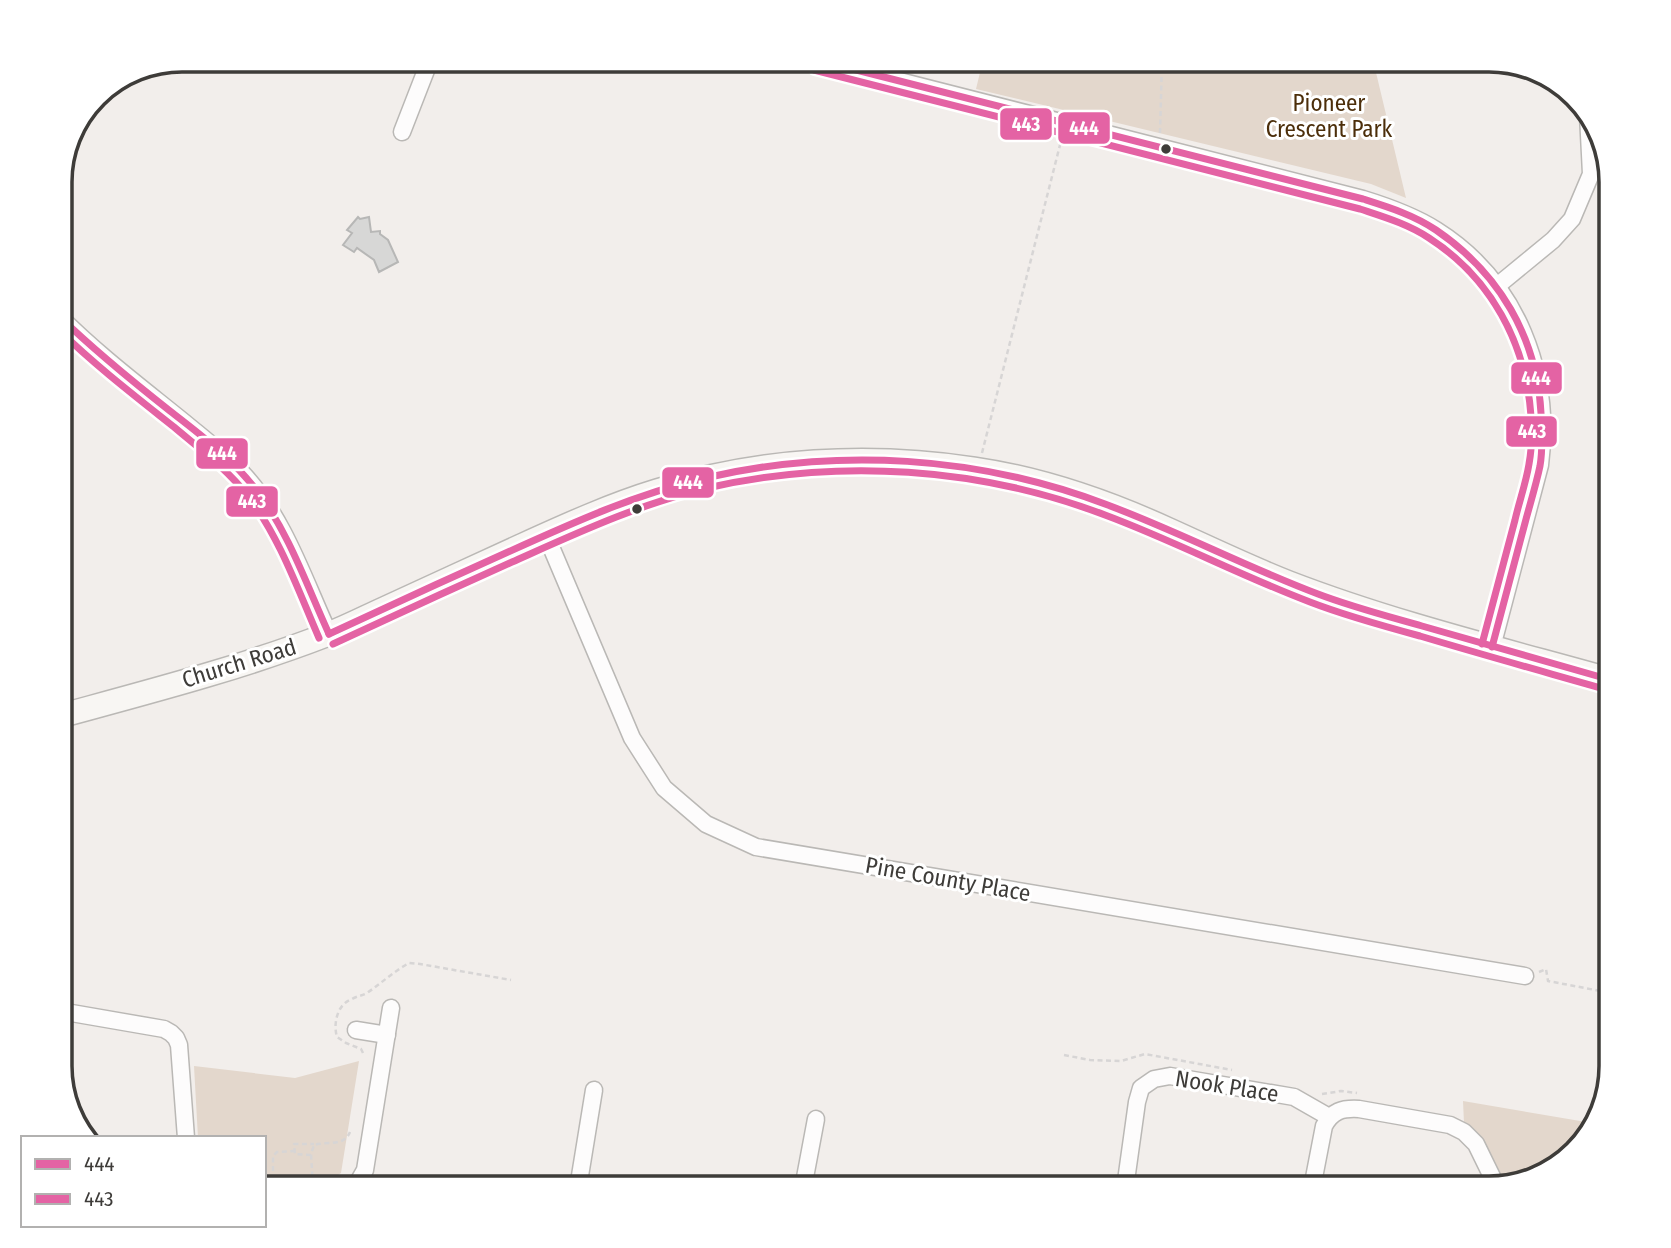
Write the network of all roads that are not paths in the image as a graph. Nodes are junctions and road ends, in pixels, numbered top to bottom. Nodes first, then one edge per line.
1 (424, 72) edge
2 (864, 72) edge
3 (402, 132) dead end
4 (1589, 136) edge
5 (1497, 286) junction
6 (72, 328) edge
7 (546, 535) junction
8 (329, 634) junction
9 (1492, 647) junction
10 (1599, 676) edge
11 (72, 713) edge
12 (1525, 976) road end
13 (391, 1008) dead end
14 (72, 1014) edge
15 (356, 1030) dead end
16 (387, 1035) junction
17 (594, 1090) dead end
18 (1329, 1117) junction
19 (816, 1119) dead end
20 (186, 1136) edge
21 (362, 1176) edge
22 (580, 1176) edge
23 (805, 1176) edge
24 (1127, 1176) edge
25 (1314, 1176) edge
26 (1492, 1176) edge

1 - 3 street
2 - 5 street
4 - 5 street
5 - 9 street
6 - 8 street
7 - 8 main road, Church Road
7 - 9 main road, Church Road
7 - 12 street, Pine County Place
8 - 11 main road, Church Road
9 - 10 main road, Church Road
13 - 16 street
14 - 20 street
15 - 16 street
16 - 21 street
17 - 22 street
18 - 24 street, Nook Place
18 - 25 street
18 - 26 street
19 - 23 street

